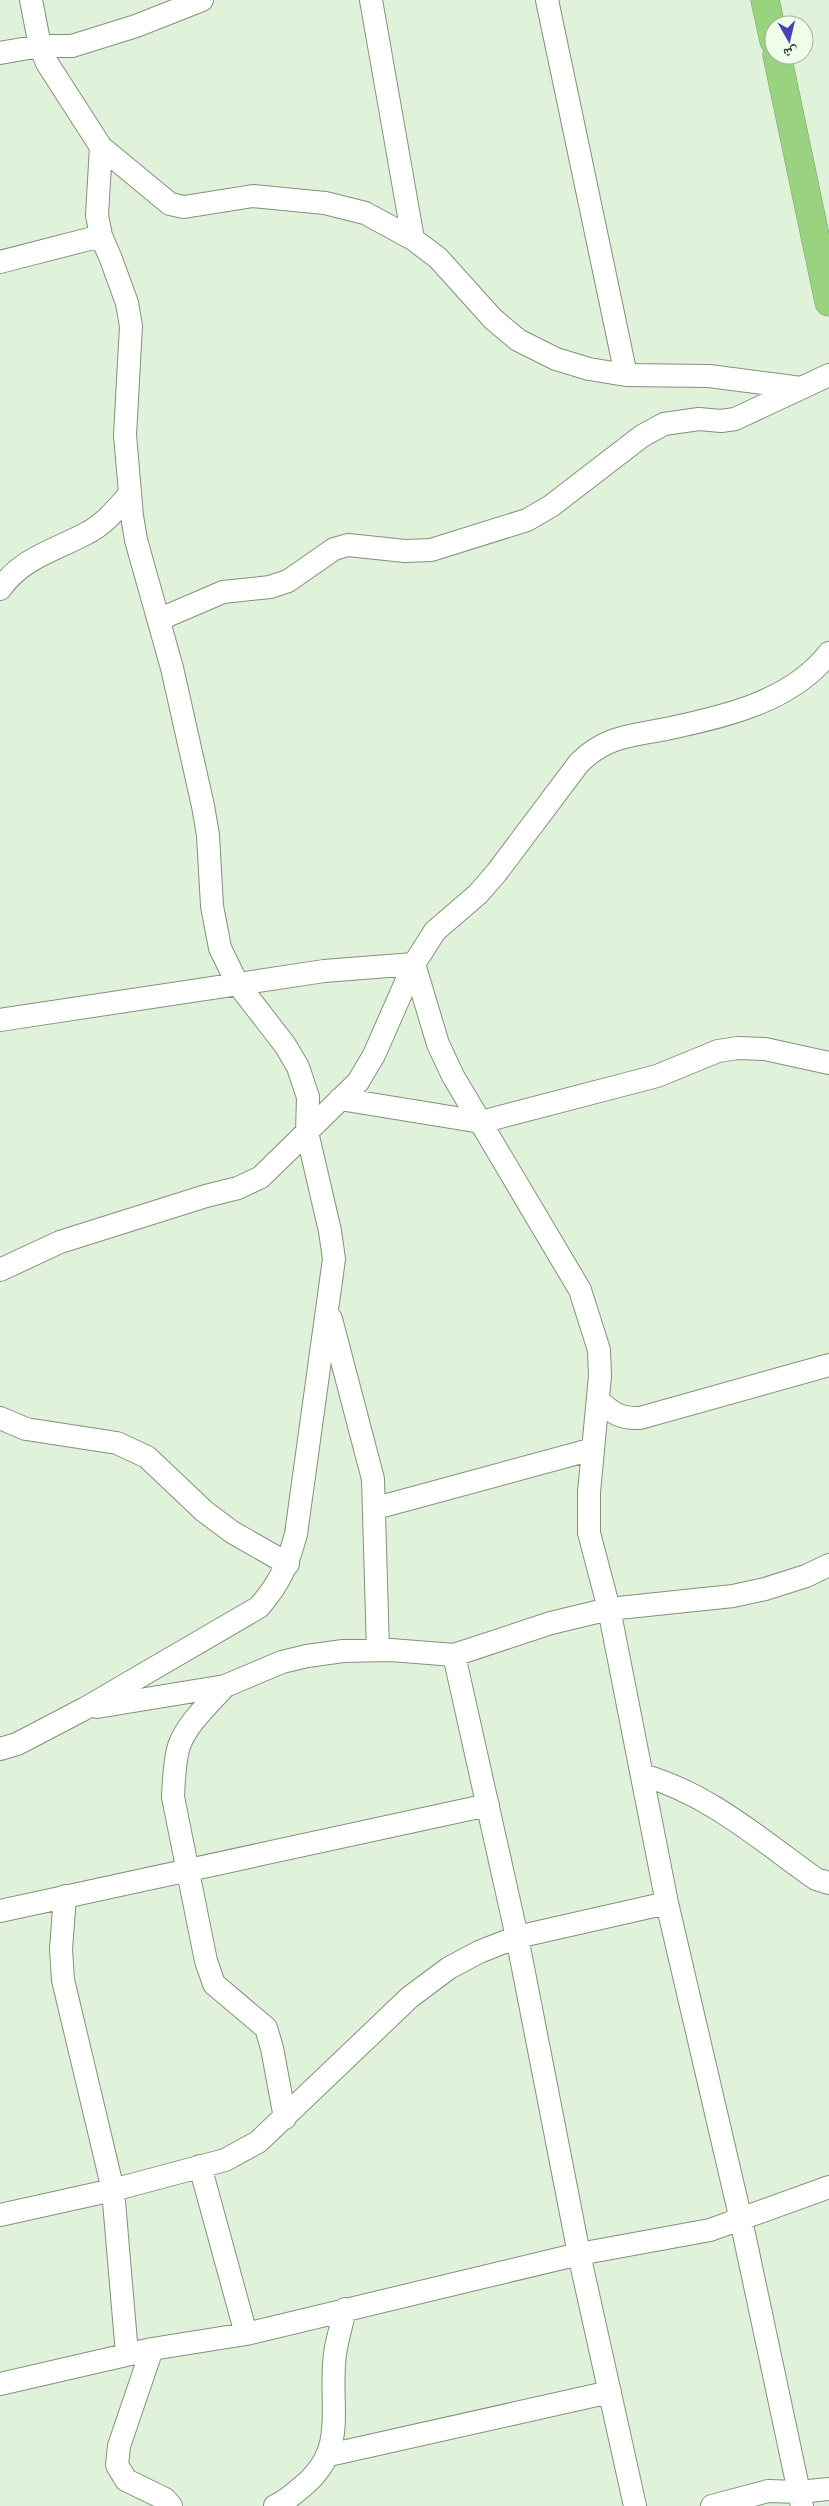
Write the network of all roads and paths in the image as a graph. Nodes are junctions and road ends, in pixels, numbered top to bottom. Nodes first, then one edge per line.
1 (31, 0) edge
2 (371, 0) edge
3 (547, 0) edge
4 (765, 0) edge
5 (188, 2) edge
6 (768, 15) edge
7 (40, 46) junction
8 (0, 53) edge
9 (779, 65) edge
10 (101, 146) junction
11 (101, 236) junction
12 (413, 239) junction
13 (0, 262) edge
14 (825, 266) edge
15 (829, 302) edge
16 (829, 374) edge
17 (626, 375) junction
18 (801, 388) junction
19 (130, 494) junction
20 (0, 589) edge
21 (160, 619) junction
22 (829, 654) edge
23 (414, 964) junction
24 (237, 983) junction
25 (0, 1020) edge
26 (829, 1063) edge
27 (340, 1099) junction
28 (480, 1122) junction
29 (307, 1132) junction
30 (0, 1270) edge
31 (328, 1310) junction
32 (829, 1366) edge
33 (598, 1400) junction
34 (0, 1418) edge
35 (593, 1449) junction
36 (376, 1508) junction
37 (288, 1564) junction
38 (829, 1564) edge
39 (609, 1609) junction
40 (378, 1650) junction
41 (454, 1655) junction
42 (225, 1686) junction
43 (84, 1709) junction
44 (0, 1749) edge
45 (642, 1775) junction
46 (488, 1805) junction
47 (188, 1870) junction
48 (829, 1883) edge
49 (65, 1896) junction
50 (668, 1903) junction
51 (0, 1910) edge
52 (517, 1937) junction
53 (285, 2118) junction
54 (200, 2166) junction
55 (829, 2187) edge
56 (113, 2190) junction
57 (0, 2215) edge
58 (741, 2220) junction
59 (578, 2254) junction
60 (345, 2309) junction
61 (246, 2334) junction
62 (152, 2349) junction
63 (127, 2354) junction
64 (0, 2384) edge
65 (610, 2392) junction
66 (329, 2455) junction
67 (829, 2489) edge
68 (801, 2499) edge
69 (171, 2506) edge
70 (275, 2506) edge
71 (635, 2506) edge
72 (712, 2506) edge

1 - 7 street
2 - 12 street
3 - 17 street
4 - 6 highway
5 - 7 street
7 - 8 street
7 - 10 street
9 - 14 highway
10 - 11 street
10 - 12 street
11 - 13 street
11 - 19 street
12 - 17 street
14 - 15 highway
16 - 18 street
17 - 18 street
18 - 21 street
19 - 20 street
19 - 21 street
21 - 24 street
22 - 23 street
23 - 24 street
23 - 27 street
23 - 28 street
24 - 25 street
24 - 29 street
26 - 28 street
27 - 28 street
27 - 29 street
28 - 33 street
29 - 30 street
29 - 31 street
31 - 36 street
31 - 37 street
32 - 33 street
33 - 35 street
34 - 37 street
35 - 36 street
35 - 39 street
36 - 40 street
37 - 43 street
38 - 39 street
39 - 41 street
39 - 45 street
40 - 41 street
40 - 42 street
41 - 46 street
42 - 43 street
42 - 47 street
43 - 44 street
45 - 48 street
45 - 50 street
46 - 47 street
46 - 52 street
47 - 49 street
47 - 53 street
49 - 51 street
49 - 56 street
50 - 52 street
50 - 58 street
52 - 53 street
52 - 59 street
53 - 54 street
54 - 56 street
54 - 61 street
55 - 58 street
56 - 57 street
56 - 63 street
58 - 59 street
58 - 68 street
59 - 60 street
59 - 65 street
60 - 61 street
60 - 66 street
61 - 62 street
62 - 63 street
62 - 69 street
63 - 64 street
65 - 66 street
65 - 71 street
66 - 70 street
67 - 68 street
68 - 72 street

